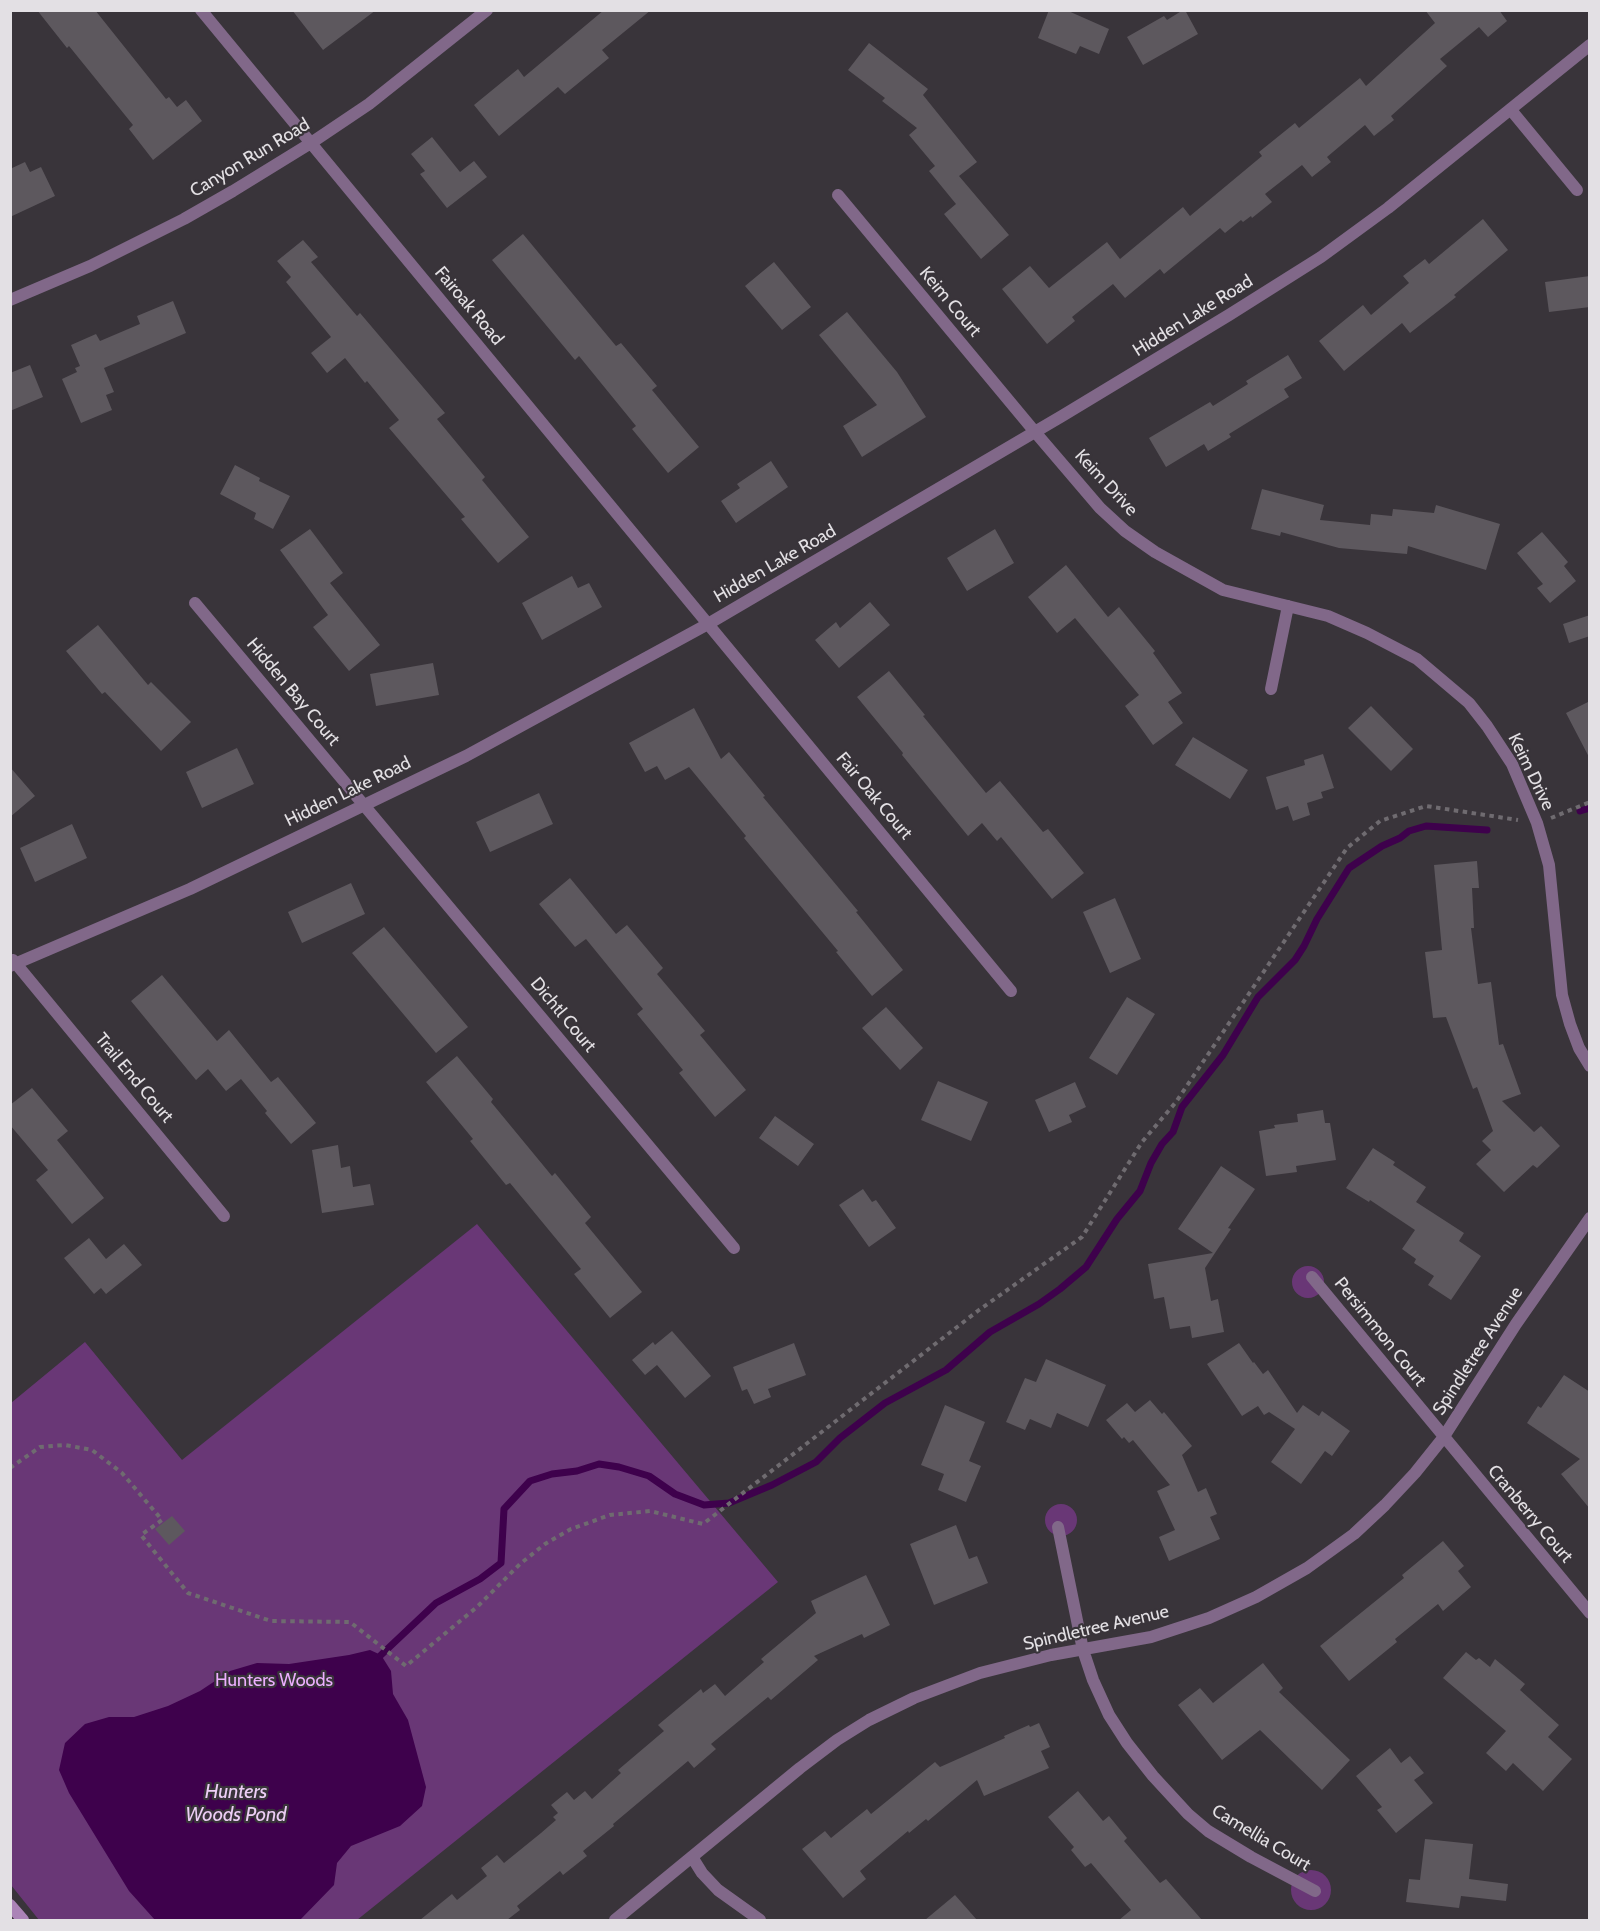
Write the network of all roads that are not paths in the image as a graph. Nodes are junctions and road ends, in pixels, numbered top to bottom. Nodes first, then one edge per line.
1 (201, 10) edge
2 (487, 10) edge
3 (1590, 45) edge
4 (1511, 110) junction
5 (311, 143) junction
6 (1577, 190) dead end
7 (838, 195) dead end
8 (10, 300) edge
9 (1035, 432) junction
10 (195, 603) dead end
11 (1288, 606) junction
12 (708, 624) junction
13 (1271, 689) dead end
14 (364, 805) junction
15 (12, 963) edge
16 (1011, 991) dead end
17 (1590, 1066) edge
18 (224, 1216) dead end
19 (1590, 1218) edge
20 (734, 1248) dead end
21 (1312, 1277) dead end
22 (1443, 1438) junction
23 (1058, 1527) dead end
24 (1590, 1613) edge
25 (1083, 1650) junction
26 (692, 1857) junction
27 (1315, 1891) dead end
28 (10, 1905) edge
29 (23, 1920) edge
30 (615, 1920) edge
31 (760, 1920) edge

1 - 5 street, Fairoak Road
2 - 5 street, Canyon Run Road
3 - 4 street, Hidden Lake Road
4 - 6 street
4 - 9 street, Hidden Lake Road
5 - 8 street, Canyon Run Road
5 - 12 street, Fairoak Road
7 - 9 street, Keim Court
9 - 11 street, Keim Drive
9 - 12 street, Hidden Lake Road
10 - 14 street, Hidden Bay Court
11 - 13 street
11 - 17 street, Keim Drive
12 - 14 street, Hidden Lake Road
12 - 16 street, Fair Oak Court
14 - 15 street, Hidden Lake Road
14 - 20 street, Dichtl Court
15 - 18 street, Trail End Court
19 - 22 street, Spindletree Avenue
21 - 22 street, Persimmon Court
22 - 24 street, Cranberry Court
22 - 25 street, Spindletree Avenue
23 - 25 street, Camellia Court
25 - 26 street, Spindletree Avenue
25 - 27 street, Camellia Court
26 - 30 street, Spindletree Avenue
26 - 31 street
28 - 29 main road

